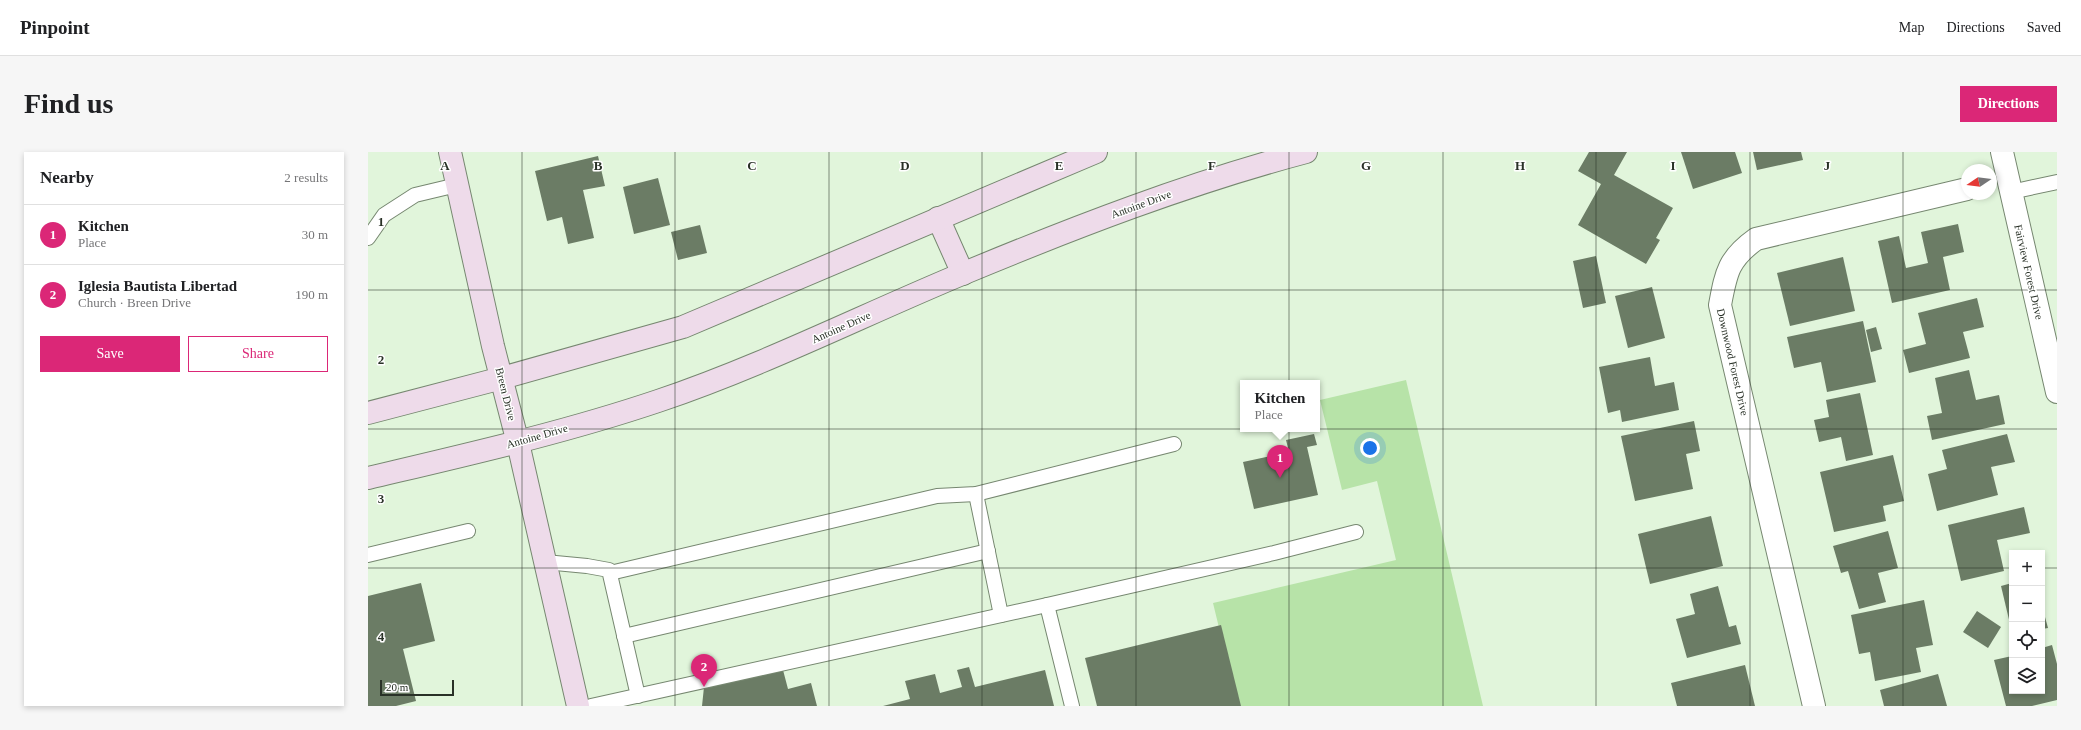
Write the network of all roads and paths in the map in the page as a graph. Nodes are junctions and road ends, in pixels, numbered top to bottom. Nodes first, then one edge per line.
1 (450, 152) edge
2 (1096, 152) edge
3 (1306, 152) edge
4 (2002, 152) edge
5 (2057, 182) edge
6 (458, 185) junction
7 (2003, 185) edge
8 (1961, 190) edge
9 (938, 218) junction
10 (368, 238) edge
11 (963, 274) junction
12 (502, 378) junction
13 (2057, 392) edge
14 (368, 413) edge
15 (518, 442) junction
16 (1174, 444) dead end
17 (368, 478) edge
18 (976, 494) junction
19 (468, 532) dead end
20 (1356, 532) dead end
21 (988, 551) junction
22 (368, 555) edge
23 (545, 562) junction
24 (610, 573) junction
25 (1047, 605) junction
26 (1001, 615) junction
27 (624, 636) junction
28 (638, 696) junction
29 (578, 706) edge
30 (591, 706) edge
31 (1072, 706) edge
32 (1814, 706) edge

1 - 6 main road, Breen Drive
2 - 9 main road
3 - 11 main road, Antoine Drive
4 - 7 street, Fairview Forest Drive
5 - 7 lane
6 - 10 lane
6 - 12 main road, Breen Drive
7 - 13 street, Fairview Forest Drive
8 - 32 street, Downwood Forest Drive
9 - 11 main road
9 - 12 main road
11 - 15 main road, Antoine Drive
12 - 14 main road
12 - 15 main road, Breen Drive
15 - 17 main road, Antoine Drive
15 - 23 main road, Breen Drive
16 - 18 lane
18 - 21 lane
18 - 24 lane
19 - 22 lane
20 - 25 lane
21 - 26 lane
21 - 27 lane
23 - 24 lane
23 - 29 main road, Breen Drive
24 - 27 lane
25 - 26 lane
25 - 31 lane
26 - 28 lane
27 - 28 lane
28 - 30 lane

